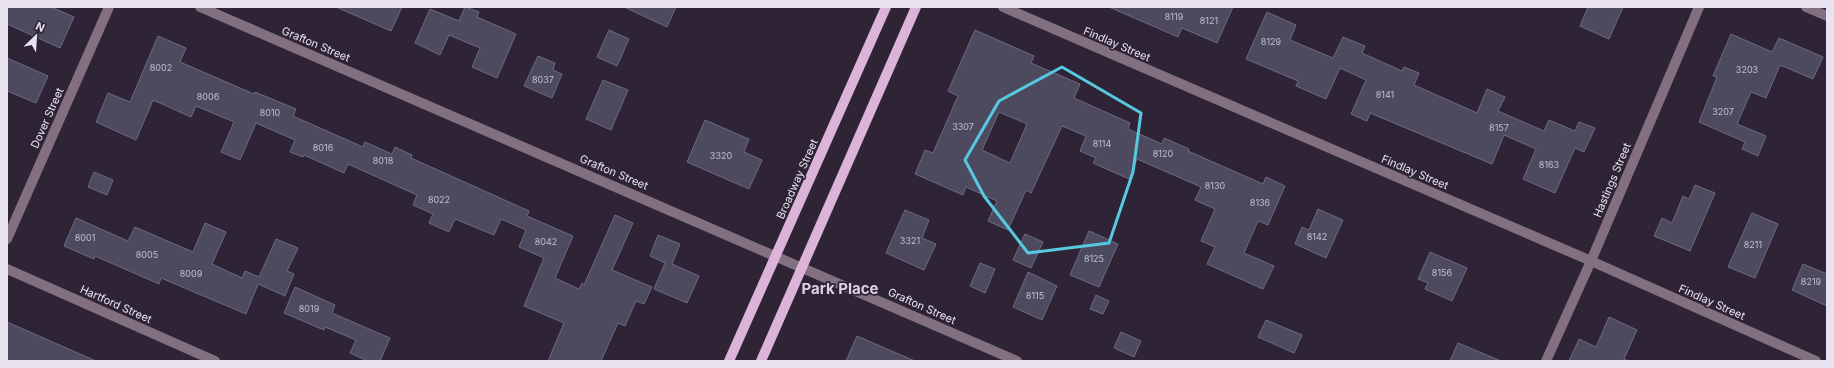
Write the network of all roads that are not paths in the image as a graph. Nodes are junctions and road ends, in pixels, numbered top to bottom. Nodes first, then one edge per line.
1 (109, 7) edge
2 (200, 7) edge
3 (886, 7) edge
4 (916, 7) edge
5 (1003, 7) edge
6 (1699, 7) edge
7 (1806, 7) edge
8 (1827, 16) edge
9 (7, 239) edge
10 (777, 256) junction
11 (1591, 261) junction
12 (803, 267) junction
13 (7, 269) edge
14 (215, 361) edge
15 (729, 361) edge
16 (761, 361) edge
17 (1017, 361) edge
18 (1546, 361) edge
19 (1816, 361) edge

1 - 9 street, Dover Street
2 - 10 street, Grafton Street
3 - 10 main road, Broadway Street
4 - 12 main road
5 - 11 street, Findlay Street
6 - 11 street, Hastings Street
7 - 8 street
10 - 12 street, Grafton Street
10 - 15 main road, Broadway Street
11 - 18 street, Hastings Street
11 - 19 street, Findlay Street
12 - 16 main road
12 - 17 street, Grafton Street
13 - 14 street, Hartford Street

